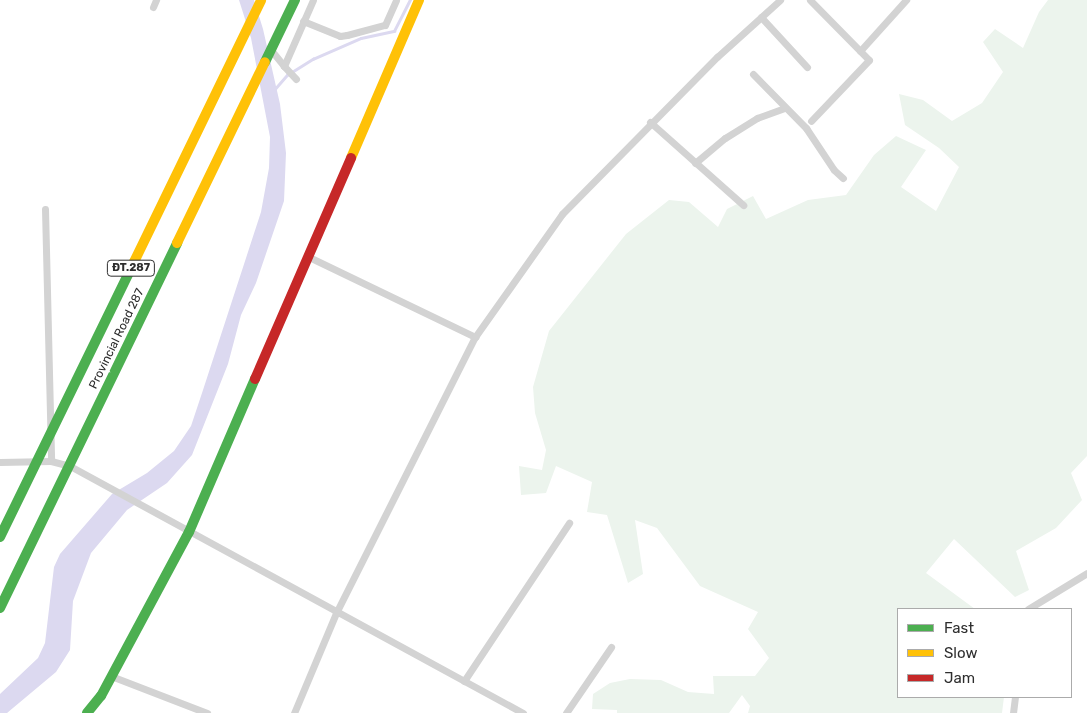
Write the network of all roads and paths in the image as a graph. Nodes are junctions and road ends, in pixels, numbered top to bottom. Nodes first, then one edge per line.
1 (262, 0) edge
2 (295, 0) edge
3 (313, 0) edge
4 (396, 0) edge
5 (419, 0) edge
6 (780, 0) edge
7 (810, 0) edge
8 (906, 0) edge
9 (761, 17) junction
10 (303, 21) junction
11 (271, 50) junction
12 (860, 51) junction
13 (285, 67) junction
14 (807, 67) dead end
15 (753, 74) dead end
16 (296, 79) dead end
17 (785, 108) junction
18 (811, 121) dead end
19 (650, 122) junction
20 (695, 163) junction
21 (843, 178) dead end
22 (742, 205) dead end
23 (46, 209) dead end
24 (307, 256) junction
25 (474, 337) junction
26 (50, 433) junction
27 (37, 461) junction
28 (51, 461) junction
29 (0, 462) edge
30 (70, 466) junction
31 (569, 523) dead end
32 (189, 532) junction
33 (0, 537) edge
34 (1087, 573) edge
35 (0, 608) edge
36 (1030, 608) edge
37 (336, 613) junction
38 (611, 647) dead end
39 (111, 676) junction
40 (464, 682) junction
41 (1015, 698) edge
42 (87, 713) edge
43 (208, 713) edge
44 (294, 713) edge
45 (523, 713) edge
46 (566, 713) edge
47 (1013, 713) edge

1 - 26 main road, Provincial Road 287 / ĐT.287
2 - 11 main road, Provincial Road 287 / ĐT.287
3 - 10 street
4 - 10 street
5 - 24 main road
6 - 9 street
7 - 12 street
8 - 12 street
9 - 14 street
9 - 19 street
10 - 13 street
11 - 13 street
11 - 30 main road, Provincial Road 287 / ĐT.287
12 - 18 street
13 - 16 street
15 - 17 street
17 - 20 street
17 - 21 street
19 - 20 street
19 - 25 street
20 - 22 street
23 - 26 street
24 - 25 street
24 - 32 main road
25 - 37 street
26 - 27 main road, Provincial Road 287 / ĐT.287
26 - 28 street
27 - 28 street
27 - 29 street
27 - 33 main road, Provincial Road 287 / ĐT.287
28 - 30 street
30 - 32 street
30 - 35 main road, Provincial Road 287 / ĐT.287
31 - 40 street
32 - 37 street
32 - 39 main road
34 - 36 street
37 - 40 street
37 - 44 street
38 - 46 street
39 - 42 main road
39 - 43 street
40 - 45 street
41 - 47 street

